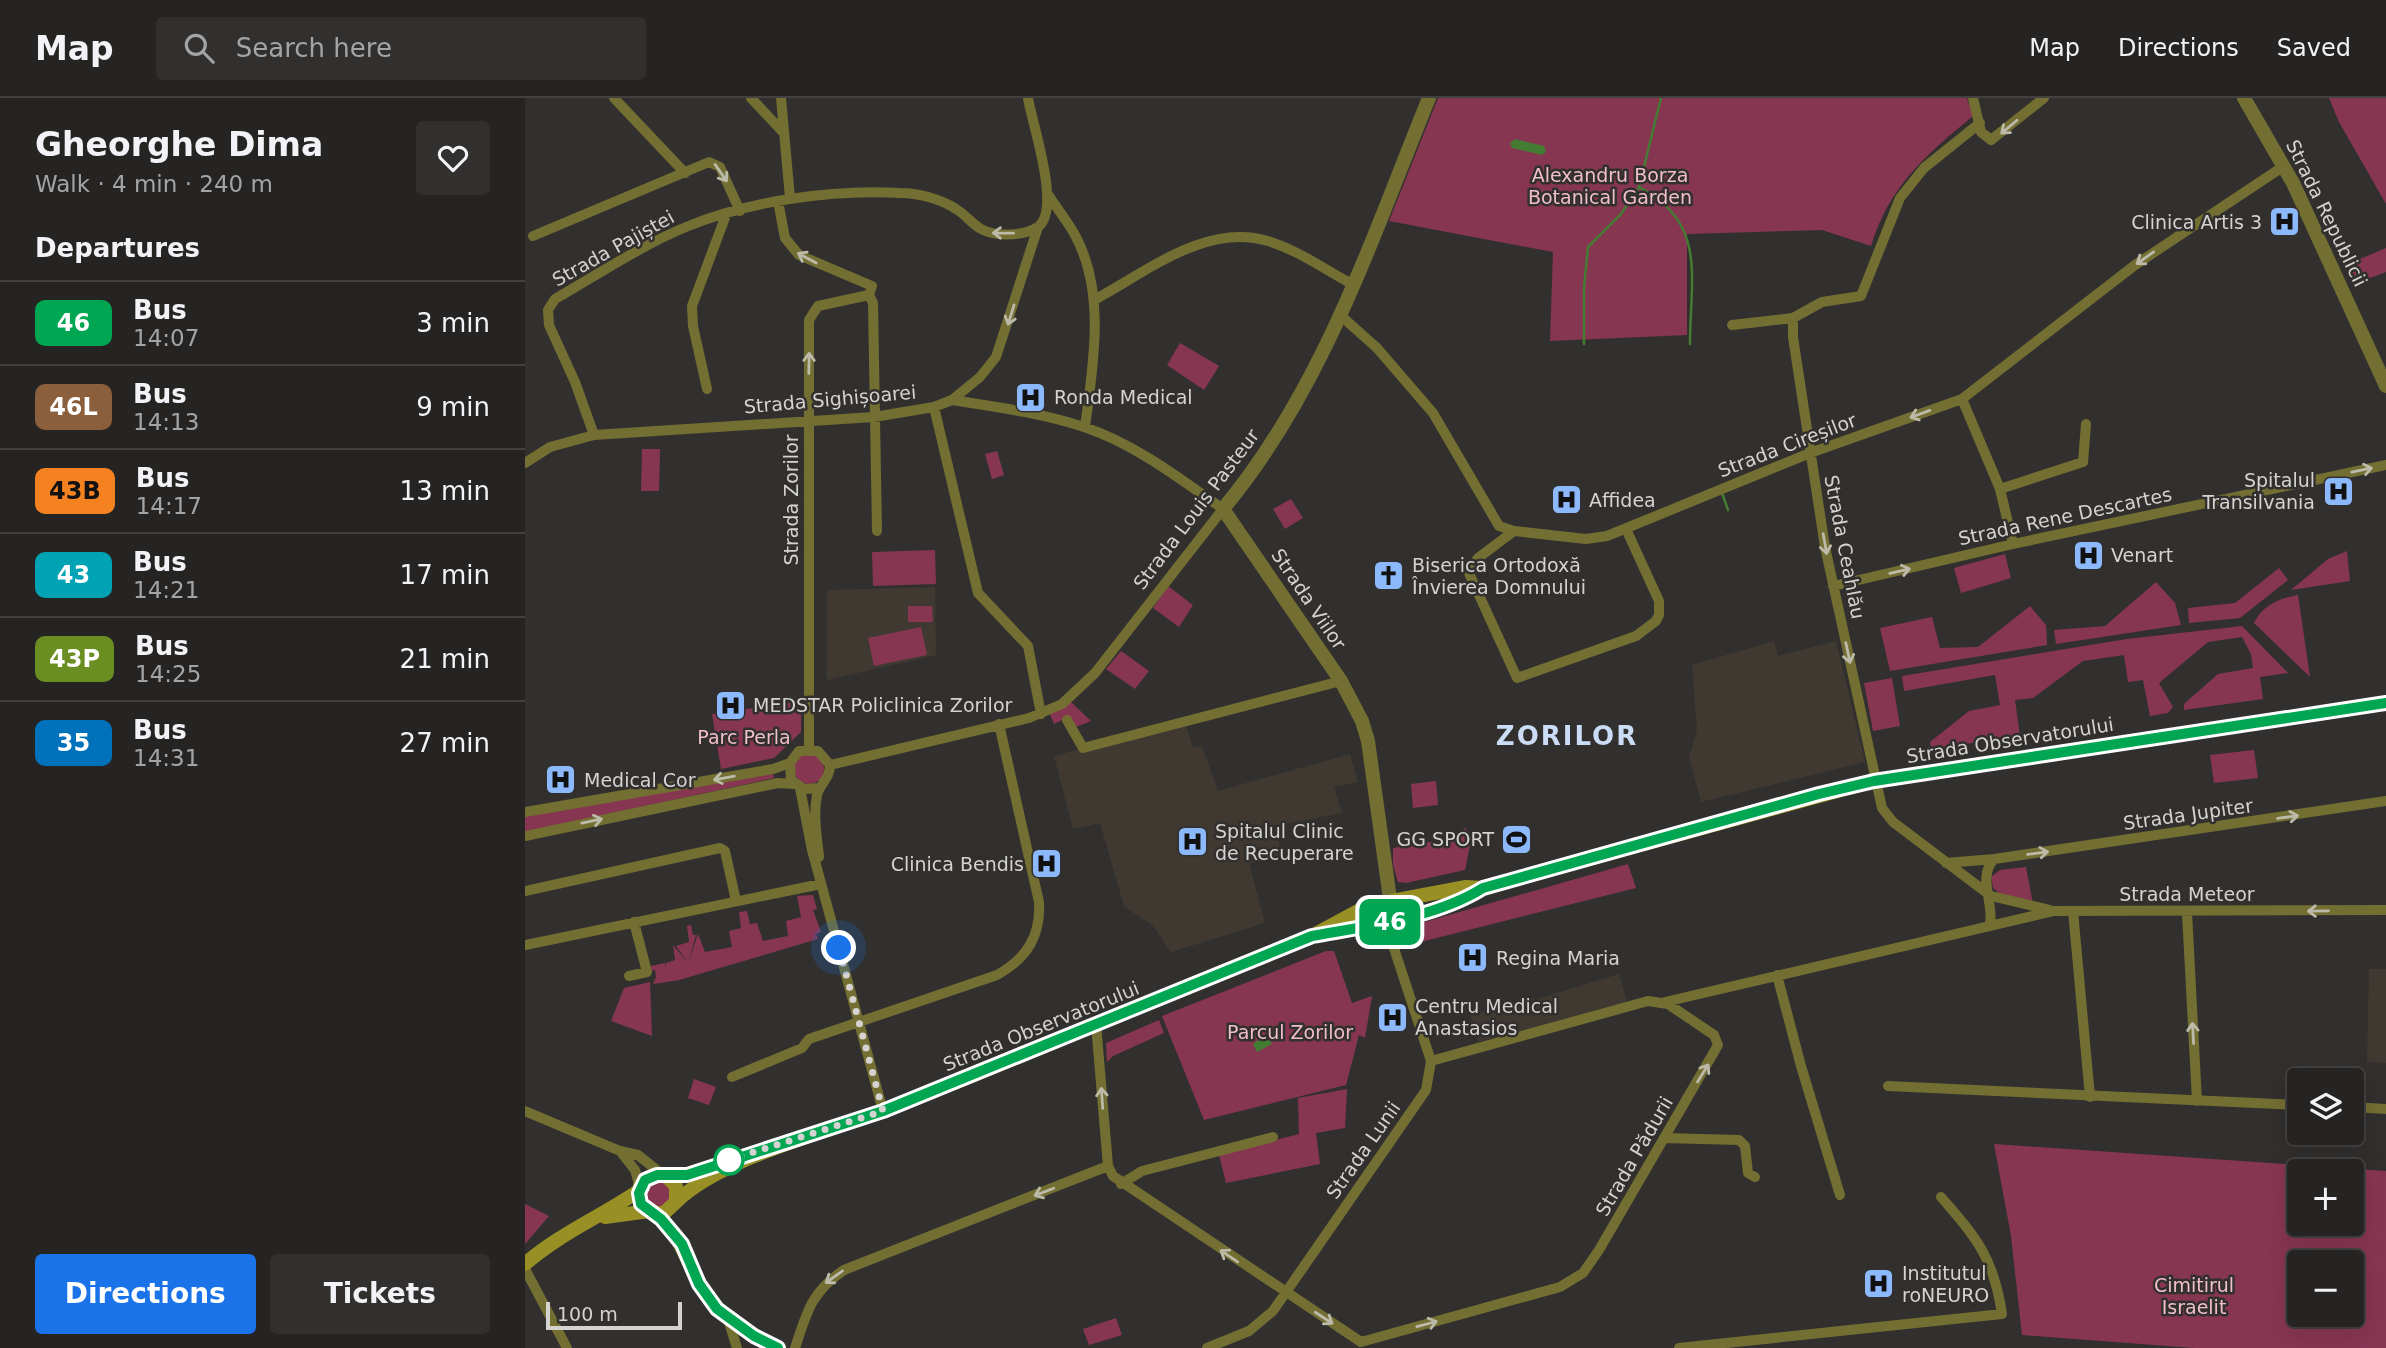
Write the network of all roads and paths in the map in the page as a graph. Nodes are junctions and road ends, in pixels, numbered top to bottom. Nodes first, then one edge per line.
1 (614, 98) edge
2 (751, 98) edge
3 (781, 98) edge
4 (1028, 98) edge
5 (1429, 98) edge
6 (1973, 98) edge
7 (2044, 98) edge
8 (2244, 98) edge
9 (1980, 123) junction
10 (782, 131) junction
11 (2284, 166) junction
12 (685, 173) junction
13 (1049, 197) junction
14 (790, 198) junction
15 (778, 201) junction
16 (740, 211) junction
17 (726, 215) junction
18 (1038, 227) junction
19 (533, 236) dead end
20 (1354, 285) junction
21 (869, 289) junction
22 (1094, 300) junction
23 (1340, 315) junction
24 (1793, 318) junction
25 (1732, 325) dead end
26 (2386, 386) edge
27 (707, 389) dead end
28 (1962, 399) junction
29 (951, 400) junction
30 (934, 407) junction
31 (874, 417) junction
32 (808, 420) junction
33 (2086, 424) dead end
34 (1085, 427) junction
35 (594, 435) junction
36 (1810, 453) junction
37 (525, 463) edge
38 (2386, 465) edge
39 (2000, 489) junction
40 (1223, 509) junction
41 (1626, 528) junction
42 (877, 531) dead end
43 (1514, 531) junction
44 (2013, 544) junction
45 (1833, 586) junction
46 (1341, 681) junction
47 (2386, 703) edge
48 (1041, 714) junction
49 (1067, 720) dead end
50 (999, 724) junction
51 (809, 749) junction
52 (790, 762) junction
53 (829, 765) junction
54 (1874, 781) junction
55 (797, 786) junction
56 (819, 788) junction
57 (2386, 801) edge
58 (525, 811) edge
59 (525, 836) edge
60 (1994, 859) junction
61 (1946, 863) junction
62 (821, 882) junction
63 (1483, 888) junction
64 (525, 891) edge
65 (1387, 894) junction
66 (1991, 896) junction
67 (736, 901) junction
68 (2386, 910) edge
69 (2054, 911) junction
70 (2073, 911) junction
71 (2187, 913) junction
72 (634, 922) junction
73 (1386, 923) junction
74 (1990, 924) junction
75 (1312, 936) junction
76 (525, 945) edge
77 (1777, 975) junction
78 (629, 976) dead end
79 (1665, 1002) junction
80 (859, 1023) junction
81 (1096, 1024) junction
82 (1431, 1061) junction
83 (732, 1077) dead end
84 (1888, 1086) dead end
85 (2090, 1097) junction
86 (2197, 1101) junction
87 (2287, 1105) edge
88 (2364, 1108) edge
89 (2386, 1109) edge
90 (525, 1111) edge
91 (883, 1111) junction
92 (1273, 1137) dead end
93 (1664, 1138) junction
94 (782, 1146) junction
95 (620, 1151) junction
96 (1108, 1166) junction
97 (665, 1176) junction
98 (1755, 1177) dead end
99 (1121, 1184) junction
100 (640, 1189) junction
101 (1840, 1195) dead end
102 (1941, 1197) dead end
103 (676, 1203) junction
104 (652, 1213) junction
105 (594, 1220) junction
106 (681, 1242) junction
107 (525, 1267) edge
108 (1286, 1294) junction
109 (728, 1319) junction
110 (754, 1343) edge
111 (1778, 1343) edge
112 (1359, 1345) edge
113 (567, 1348) edge
114 (737, 1348) edge
115 (778, 1348) edge
116 (795, 1348) edge
117 (1207, 1348) edge
118 (1679, 1348) edge

1 - 12 street
2 - 10 street
3 - 10 street
4 - 13 street
5 - 20 street, Strada Louis Pasteur
6 - 9 street
7 -> 9 street
8 - 11 street, Strada Republicii
9 - 24 street
10 - 14 street
11 - 26 street, Strada Republicii
11 -> 28 street, Strada Cireșilor
12 -> 16 street
12 - 19 street
13 - 18 street
13 - 22 street
14 - 15 street, Strada Pajiștei
18 -> 14 street, Strada Pajiștei
15 - 16 street, Strada Pajiștei
21 -> 15 street
16 - 17 street, Strada Pajiștei
17 - 27 street
17 - 35 street, Strada Pajiștei
18 -> 29 street, Strada Sighișoarei
20 - 22 street
20 - 23 street, Strada Louis Pasteur
21 - 31 street
32 -> 21 street, Strada Zorilor
22 - 34 street
23 - 40 street, Strada Louis Pasteur
23 - 43 street
24 - 25 street
24 - 36 street, Strada Ceahlău
28 -> 36 street, Strada Cireșilor
28 - 39 street
29 - 30 street, Strada Sighișoarei
29 - 34 street, Strada Viilor
30 - 31 street, Strada Sighișoarei
30 - 48 street
31 - 32 street, Strada Sighișoarei
31 - 42 street
32 - 35 street, Strada Sighișoarei
32 - 51 street, Strada Zorilor
33 - 39 street
34 - 40 street, Strada Viilor
35 - 37 street, Strada Sighișoarei
36 - 41 street, Strada Cireșilor
36 -> 45 street, Strada Ceahlău
44 -> 38 street, Strada Rene Descartes
39 - 44 street
40 - 46 street, Strada Viilor
40 - 48 street, Strada Louis Pasteur
41 - 43 street, Strada Cireșilor
41 - 43 street
45 -> 44 street, Strada Rene Descartes
45 -> 54 street, Strada Ceahlău
46 - 49 street
46 - 65 street, Strada Viilor
47 - 54 main road, Strada Observatorului
48 - 50 street, Strada Louis Pasteur
50 - 53 street, Strada Louis Pasteur
50 - 80 street
51 - 52 street
51 - 53 street
52 - 55 street
52 -> 58 street
53 - 56 street
54 - 61 street
54 - 63 main road, Strada Observatorului
55 - 56 street
59 -> 55 street
55 - 62 street
56 - 62 street
60 -> 57 street, Strada Jupiter
60 - 61 street, Strada Jupiter
60 - 66 street
61 - 66 street
62 - 67 street
62 - 80 street
63 - 65 main road, Strada Observatorului
63 - 73 main road, Strada Observatorului
64 - 67 street
65 - 73 main road
65 - 73 main road
65 - 75 main road, Strada Observatorului
66 - 69 street
66 - 74 street
67 - 72 street
68 -> 71 street, Strada Meteor
69 - 70 street, Strada Meteor
69 - 74 street, Strada Meteor
70 - 71 street, Strada Meteor
70 - 85 street
86 -> 71 street
72 - 76 street
72 - 78 street
73 - 75 main road, Strada Observatorului
73 - 82 street
74 - 77 street, Strada Meteor
75 - 81 main road, Strada Observatorului
77 - 79 street, Strada Meteor
77 - 101 street
79 - 82 street
93 -> 79 street, Strada Pădurii
80 - 83 street
80 - 91 street
81 - 91 main road, Strada Observatorului
96 -> 81 street
82 - 108 street, Strada Lunii
84 - 85 street
85 - 86 street
86 - 87 street
88 - 89 street
90 - 95 street
91 - 94 main road, Strada Observatorului
92 - 99 street
93 - 98 street
112 -> 93 street, Strada Pădurii
94 - 97 main road, Strada Observatorului
94 - 103 main road, Strada Observatorului
95 - 97 street
95 - 100 street
96 - 99 street
96 -> 116 street
97 - 100 main road
97 - 103 main road
108 -> 99 street, Strada Pădurii
100 - 104 main road
100 - 105 main road
102 - 111 street
103 - 104 main road
103 - 106 street
104 - 105 main road
104 - 106 street
105 - 107 main road
106 - 109 street
107 - 113 street
108 -> 112 street, Strada Pădurii
108 - 117 street, Strada Lunii
109 - 110 street
109 - 114 street
110 - 115 street
111 - 118 street

